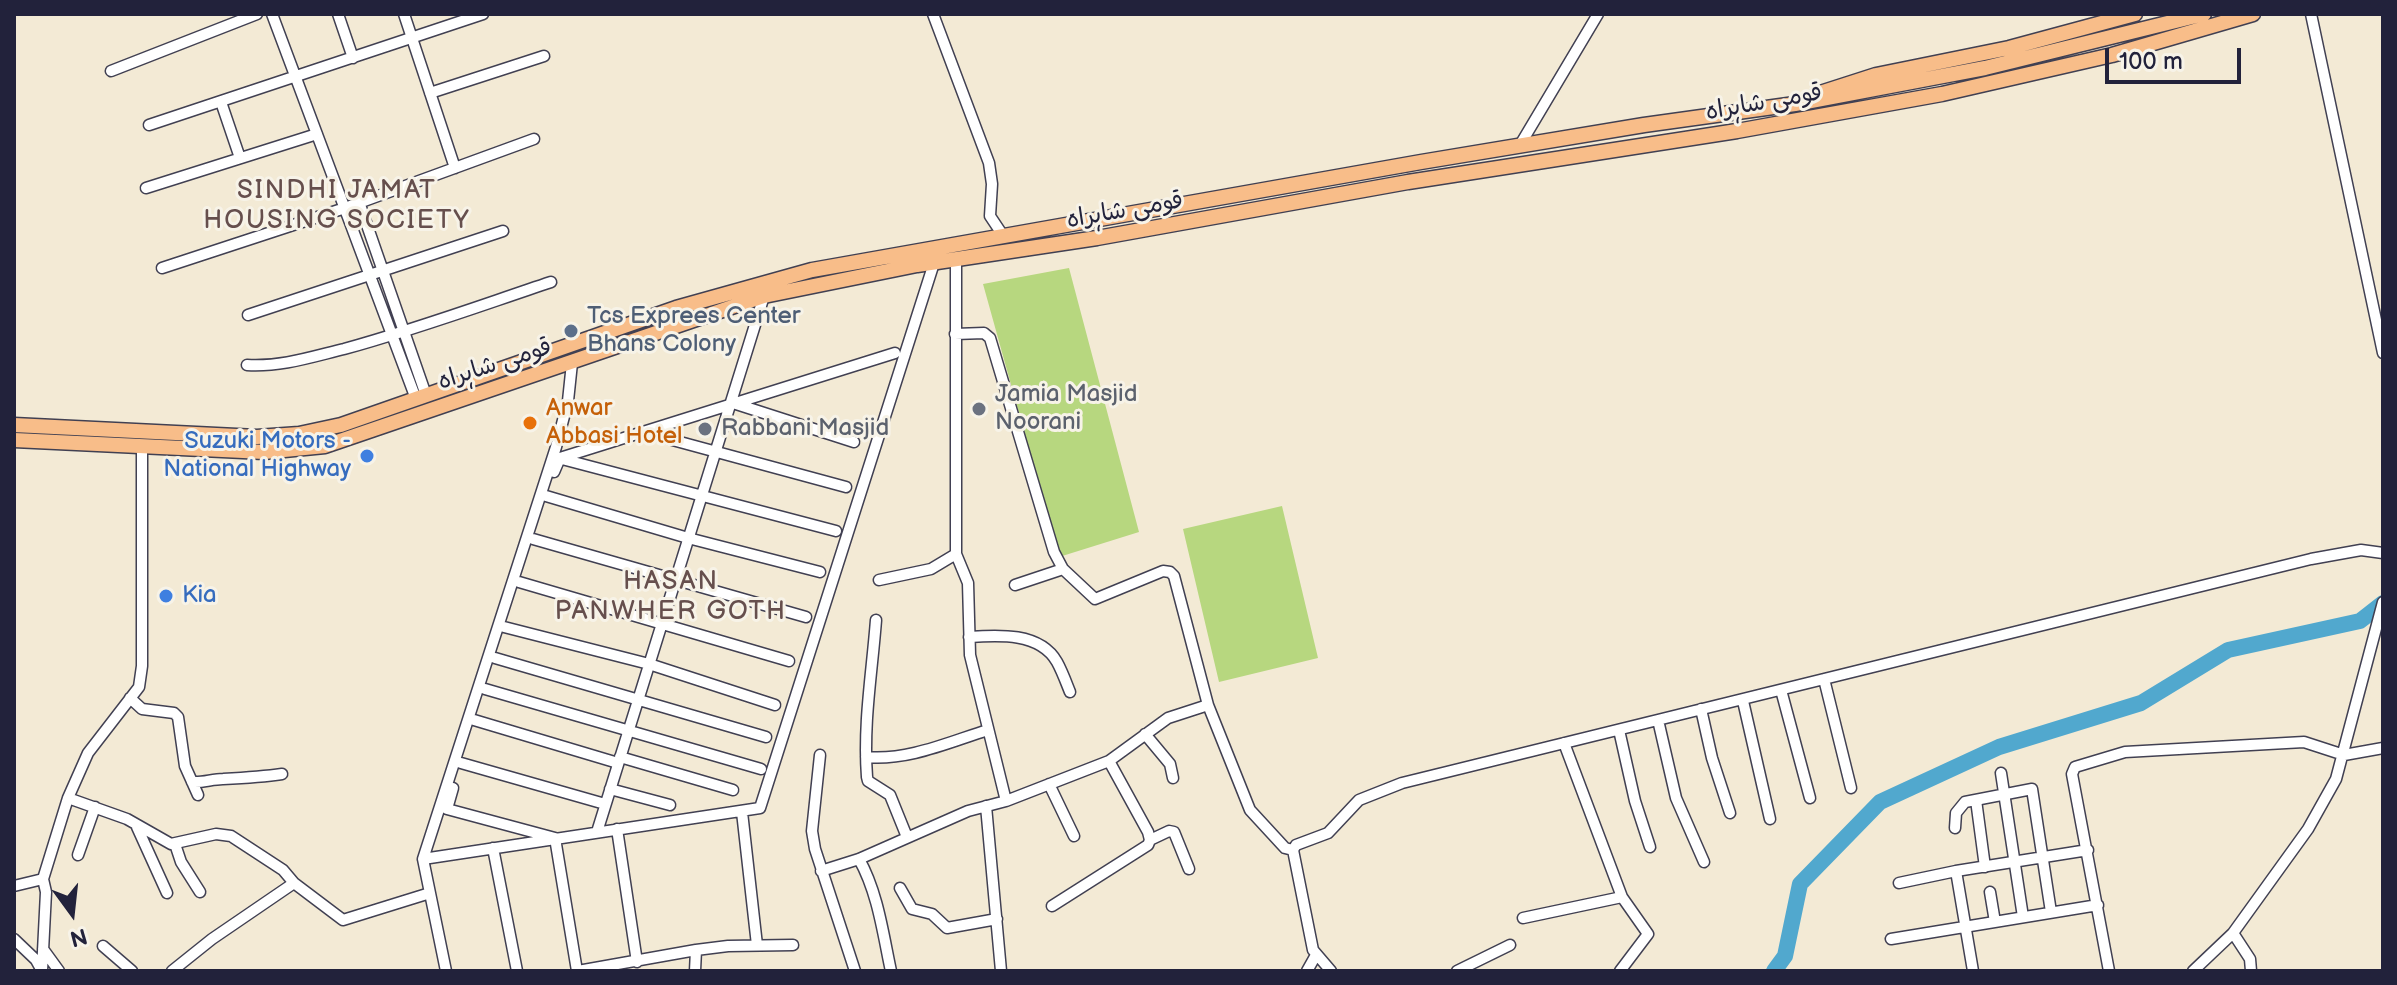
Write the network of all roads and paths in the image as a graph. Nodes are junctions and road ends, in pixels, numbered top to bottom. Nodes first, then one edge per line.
1 (257, 14) edge
2 (272, 14) edge
3 (338, 14) edge
4 (404, 14) edge
5 (483, 14) edge
6 (933, 14) edge
7 (1598, 14) edge
8 (2135, 14) edge
9 (2204, 14) edge
10 (2253, 14) edge
11 (2311, 14) edge
12 (466, 17) edge
13 (412, 39) junction
14 (544, 56) dead end
15 (353, 58) junction
16 (111, 71) dead end
17 (296, 77) junction
18 (430, 93) junction
19 (221, 102) junction
20 (1795, 104) junction
21 (149, 125) dead end
22 (317, 134) junction
23 (534, 139) dead end
24 (1520, 145) junction
25 (240, 158) junction
26 (455, 168) junction
27 (146, 188) dead end
28 (359, 202) junction
29 (345, 208) junction
30 (503, 231) dead end
31 (1004, 237) junction
32 (956, 259) junction
33 (934, 263) junction
34 (162, 268) dead end
35 (383, 270) junction
36 (370, 275) junction
37 (551, 282) dead end
38 (764, 296) junction
39 (248, 315) dead end
40 (404, 331) junction
41 (955, 334) junction
42 (392, 336) junction
43 (895, 353) dead end
44 (2383, 353) edge
45 (572, 363) junction
46 (247, 365) dead end
47 (421, 397) junction
48 (731, 403) junction
49 (14, 425) edge
50 (641, 431) junction
51 (14, 440) edge
52 (854, 442) dead end
53 (142, 446) junction
54 (717, 452) junction
55 (560, 458) junction
56 (846, 487) dead end
57 (703, 494) junction
58 (546, 496) junction
59 (836, 531) dead end
60 (688, 538) junction
61 (533, 539) junction
62 (2383, 553) edge
63 (956, 554) junction
64 (1063, 569) junction
65 (820, 572) dead end
66 (676, 580) junction
67 (879, 580) dead end
68 (519, 582) junction
69 (1015, 585) dead end
70 (2383, 602) edge
71 (806, 617) dead end
72 (876, 620) dead end
73 (662, 624) junction
74 (504, 627) junction
75 (969, 637) junction
76 (495, 658) junction
77 (789, 661) dead end
78 (649, 664) junction
79 (1824, 679) junction
80 (485, 689) junction
81 (1781, 690) junction
82 (1070, 692) dead end
83 (130, 698) junction
84 (638, 700) junction
85 (1743, 701) junction
86 (775, 705) dead end
87 (1208, 705) junction
88 (1701, 709) junction
89 (474, 720) junction
90 (1658, 720) junction
91 (629, 730) junction
92 (988, 730) junction
93 (1619, 730) junction
94 (1145, 734) junction
95 (766, 737) dead end
96 (1564, 743) junction
97 (2383, 748) edge
98 (820, 755) dead end
99 (2344, 755) junction
100 (866, 757) junction
101 (619, 760) junction
102 (1109, 761) junction
103 (461, 763) junction
104 (761, 769) dead end
105 (2001, 773) dead end
106 (282, 774) dead end
107 (1173, 778) dead end
108 (192, 782) junction
109 (1049, 784) junction
110 (1851, 788) dead end
111 (610, 789) junction
112 (733, 790) dead end
113 (198, 795) dead end
114 (2004, 795) junction
115 (68, 798) junction
116 (1810, 798) dead end
117 (1976, 800) junction
118 (1006, 801) junction
119 (605, 804) junction
120 (670, 805) dead end
121 (986, 806) junction
122 (95, 807) junction
123 (742, 812) junction
124 (1730, 813) dead end
125 (1770, 819) dead end
126 (136, 825) junction
127 (1955, 828) dead end
128 (617, 829) junction
129 (597, 832) junction
130 (1074, 836) dead end
131 (907, 837) junction
132 (555, 838) junction
133 (1150, 840) junction
134 (175, 844) junction
135 (1650, 847) dead end
136 (493, 848) junction
137 (1293, 850) junction
138 (2088, 850) junction
139 (78, 855) dead end
140 (2042, 857) junction
141 (423, 859) junction
142 (859, 859) junction
143 (1704, 862) dead end
144 (2014, 862) junction
145 (1985, 867) junction
146 (1189, 869) dead end
147 (821, 871) junction
148 (1956, 871) junction
149 (43, 879) junction
150 (294, 883) junction
151 (1899, 883) dead end
152 (14, 886) edge
153 (900, 888) dead end
154 (200, 892) dead end
155 (1990, 892) dead end
156 (167, 893) dead end
157 (430, 893) junction
158 (1622, 897) junction
159 (2098, 905) junction
160 (1052, 906) dead end
161 (2051, 912) junction
162 (2023, 917) junction
163 (1523, 918) dead end
164 (997, 919) junction
165 (1995, 922) junction
166 (1966, 926) junction
167 (2233, 933) junction
168 (14, 939) edge
169 (1891, 939) dead end
170 (757, 945) junction
171 (793, 945) dead end
172 (1510, 945) dead end
173 (103, 946) dead end
174 (43, 949) junction
175 (696, 950) junction
176 (1316, 955) junction
177 (637, 962) junction
178 (615, 968) edge
179 (41, 970) edge
180 (851, 970) edge
181 (59, 971) edge
182 (132, 971) edge
183 (172, 971) edge
184 (446, 971) edge
185 (517, 971) edge
186 (577, 971) edge
187 (695, 971) edge
188 (891, 971) edge
189 (1001, 971) edge
190 (1307, 971) edge
191 (1331, 971) edge
192 (1457, 971) edge
193 (1620, 971) edge
194 (1973, 971) edge
195 (2109, 971) edge
196 (2193, 971) edge
197 (2251, 971) edge

1 - 16 street
2 - 17 street
3 - 15 street
4 - 13 street
5 - 12 street
6 - 31 street
7 - 24 street
8 - 20 highway
9 - 20 highway, قومی شاہراہ
10 - 32 highway, قومی شاہراہ
11 - 44 street
12 - 13 street
13 - 15 street
13 - 18 street
14 - 18 street
15 - 17 street
17 - 19 street
17 - 22 street
18 - 26 street
19 - 21 street
19 - 25 street
20 - 24 highway, قومی شاہراہ
22 - 25 street
22 - 29 street
23 - 26 street
24 - 31 highway, قومی شاہراہ
25 - 27 street
26 - 28 street
28 - 29 street
28 - 35 street
29 - 34 street
29 - 36 street
30 - 35 street
31 - 47 highway, قومی شاہراہ
32 - 33 highway, قومی شاہراہ
32 - 41 street
33 - 38 highway, قومی شاہراہ
33 - 123 street
35 - 36 street
35 - 40 street
36 - 39 street
36 - 42 street
37 - 40 street
38 - 45 highway, قومی شاہراہ
38 - 48 street
40 - 42 street
40 - 47 street
41 - 63 street
41 - 64 street
42 - 46 street
42 - 47 street
43 - 48 street
45 - 53 highway, قومی شاہراہ
45 - 141 street
47 - 49 highway, قومی شاہراہ
48 - 50 street
48 - 52 street
48 - 54 street
50 - 54 street
50 - 55 street
51 - 53 highway, قومی شاہراہ
53 - 83 street
54 - 56 street
54 - 57 street
55 - 57 street
55 - 58 street
57 - 59 street
57 - 60 street
58 - 60 street
58 - 61 street
60 - 65 street
60 - 66 street
61 - 66 street
61 - 68 street
62 - 79 street
63 - 67 street
63 - 75 street
64 - 69 street
64 - 87 street
66 - 71 street
66 - 73 street
68 - 73 street
68 - 74 street
70 - 99 street
72 - 100 street
73 - 77 street
73 - 78 street
74 - 76 street
74 - 78 street
75 - 82 street
75 - 92 street
76 - 80 street
76 - 84 street
78 - 84 street
78 - 86 street
79 - 81 street
79 - 110 street
80 - 89 street
80 - 91 street
81 - 85 street
81 - 116 street
83 - 108 street
83 - 115 street
84 - 91 street
84 - 95 street
85 - 88 street
85 - 125 street
87 - 94 street
87 - 137 street
88 - 90 street
88 - 124 street
89 - 101 street
89 - 103 street
90 - 93 street
90 - 143 street
91 - 101 street
91 - 104 street
92 - 100 street
92 - 118 street
93 - 96 street
93 - 135 street
94 - 102 street
94 - 107 street
96 - 137 street
96 - 158 street
97 - 99 street
98 - 147 street
99 - 138 street
99 - 167 street
100 - 131 street
101 - 111 street
101 - 112 street
102 - 109 street
102 - 133 street
103 - 119 street
103 - 132 street
105 - 114 street
106 - 108 street
108 - 113 street
109 - 118 street
109 - 130 street
111 - 119 street
111 - 120 street
114 - 117 street
114 - 140 street
114 - 144 street
115 - 122 street
115 - 149 street
117 - 127 street
117 - 145 street
118 - 121 street
119 - 129 street
121 - 131 street
121 - 164 street
122 - 126 street
122 - 139 street
123 - 128 street
123 - 170 street
126 - 134 street
126 - 156 street
128 - 129 street
128 - 177 street
129 - 132 street
131 - 142 street
132 - 136 street
132 - 186 street
133 - 146 street
133 - 160 street
134 - 150 street
134 - 154 street
136 - 141 street
136 - 185 street
137 - 176 street
138 - 140 street
138 - 159 street
140 - 144 street
140 - 161 street
141 - 157 street
142 - 147 street
142 - 188 street
144 - 145 street
144 - 162 street
145 - 148 street
147 - 180 street
148 - 151 street
148 - 166 street
149 - 152 street
149 - 174 street
150 - 157 street
150 - 183 street
153 - 164 street
155 - 165 street
157 - 184 street
158 - 163 street
158 - 193 street
159 - 161 street
159 - 195 street
161 - 162 street
162 - 165 street
164 - 189 street
165 - 166 street
166 - 169 street
166 - 194 street
167 - 196 street
167 - 197 street
168 - 179 street
170 - 171 street
170 - 175 street
172 - 192 street
173 - 182 street
174 - 179 street
174 - 181 street
175 - 177 street
175 - 187 street
176 - 190 street
176 - 191 street
177 - 178 street
178 - 186 street

